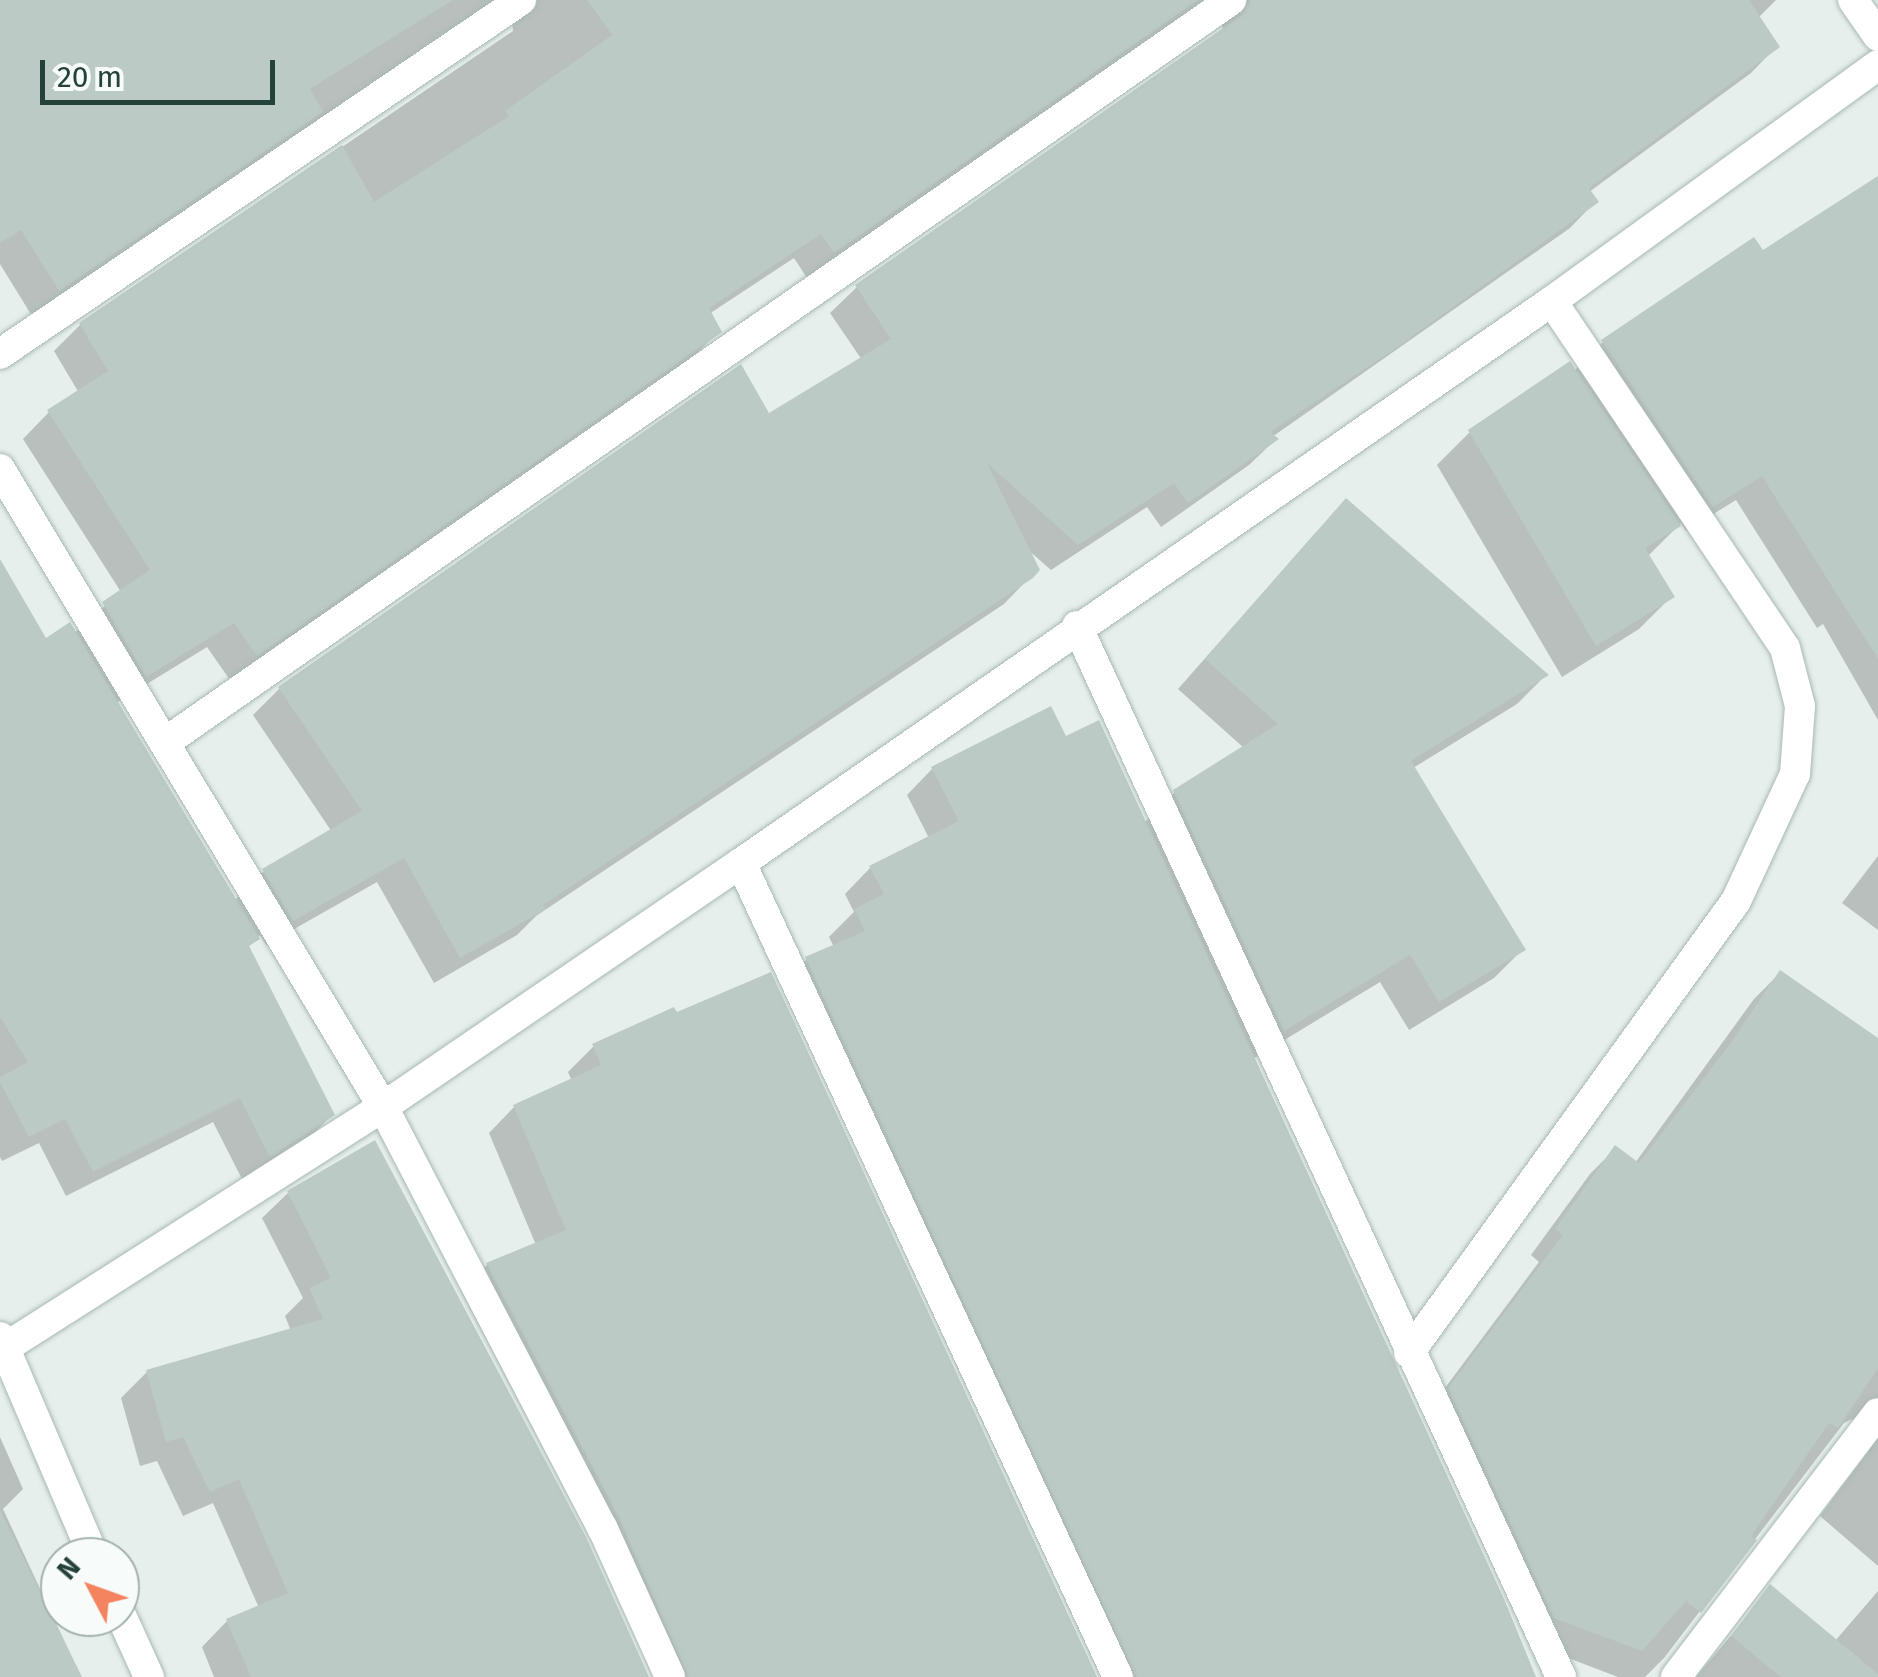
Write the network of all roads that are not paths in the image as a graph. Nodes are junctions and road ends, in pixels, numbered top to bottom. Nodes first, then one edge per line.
1 (521, 0) edge
2 (1232, 0) edge
3 (1853, 0) edge
4 (1878, 36) edge
5 (1878, 65) edge
6 (1552, 301) junction
7 (0, 354) edge
8 (0, 469) edge
9 (1077, 626) junction
10 (167, 741) junction
11 (741, 863) junction
12 (383, 1107) junction
13 (3, 1342) edge
14 (1409, 1352) junction
15 (1878, 1414) edge
16 (86, 1537) edge
17 (131, 1637) edge
18 (150, 1677) edge
19 (670, 1677) edge
20 (1118, 1677) edge
21 (1561, 1677) edge
22 (1676, 1677) edge

1 - 7 street
2 - 10 street
3 - 4 street
5 - 6 street
6 - 9 street
6 - 14 street
8 - 10 street
9 - 11 street
9 - 14 street
10 - 12 street
11 - 12 street
11 - 20 street
12 - 13 street
12 - 19 street
13 - 16 street
14 - 21 street
15 - 22 street
17 - 18 street

